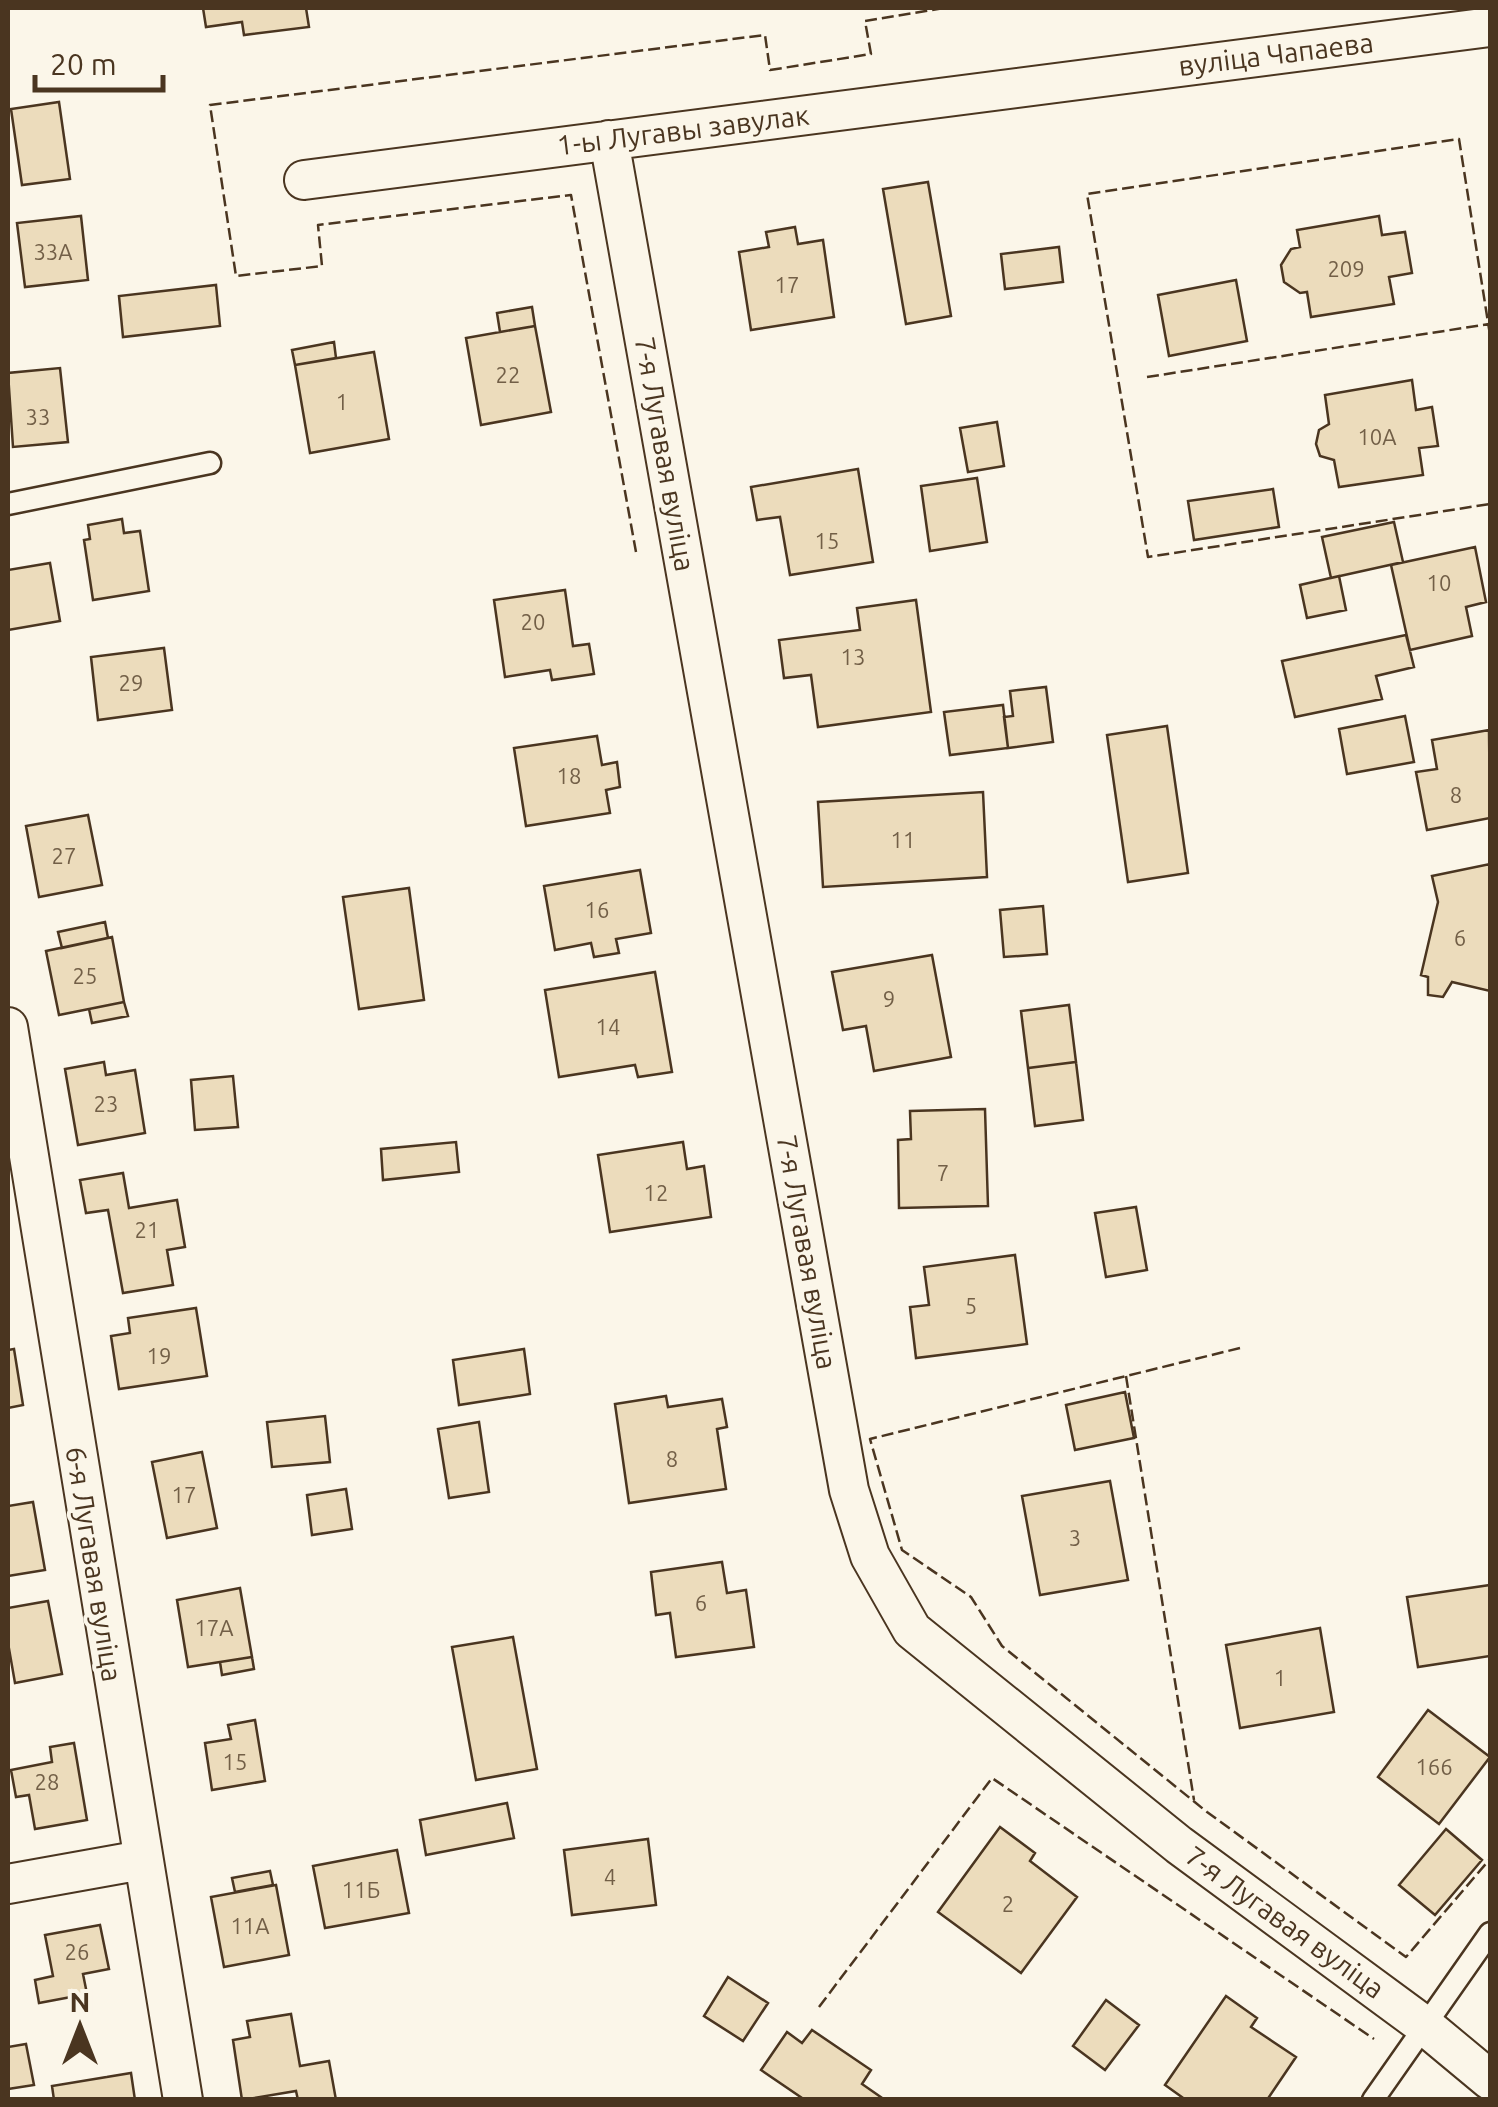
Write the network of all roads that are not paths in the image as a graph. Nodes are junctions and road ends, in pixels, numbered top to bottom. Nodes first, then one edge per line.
1 (1490, 27) edge
2 (1062, 81) joint
3 (609, 140) junction
4 (304, 180) dead end
5 (210, 463) dead end
6 (8, 504) edge
7 (8, 1027) edge
8 (142, 1860) junction
9 (8, 1884) edge
10 (1490, 1933) edge
11 (1425, 2026) junction
12 (1490, 2080) edge
13 (183, 2100) edge
14 (1373, 2100) edge

1 - 2 street, вуліца Чапаева
2 - 3 street, 1-ы Лугавы завулак
3 - 4 street, 1-ы Лугавы завулак
3 - 11 street, 7-я Лугавая вуліца
5 - 6 lane
7 - 8 street, 6-я Лугавая вуліца
8 - 9 street
8 - 13 street, 6-я Лугавая вуліца
10 - 11 lane
11 - 12 street, 7-я Лугавая вуліца
11 - 14 lane

